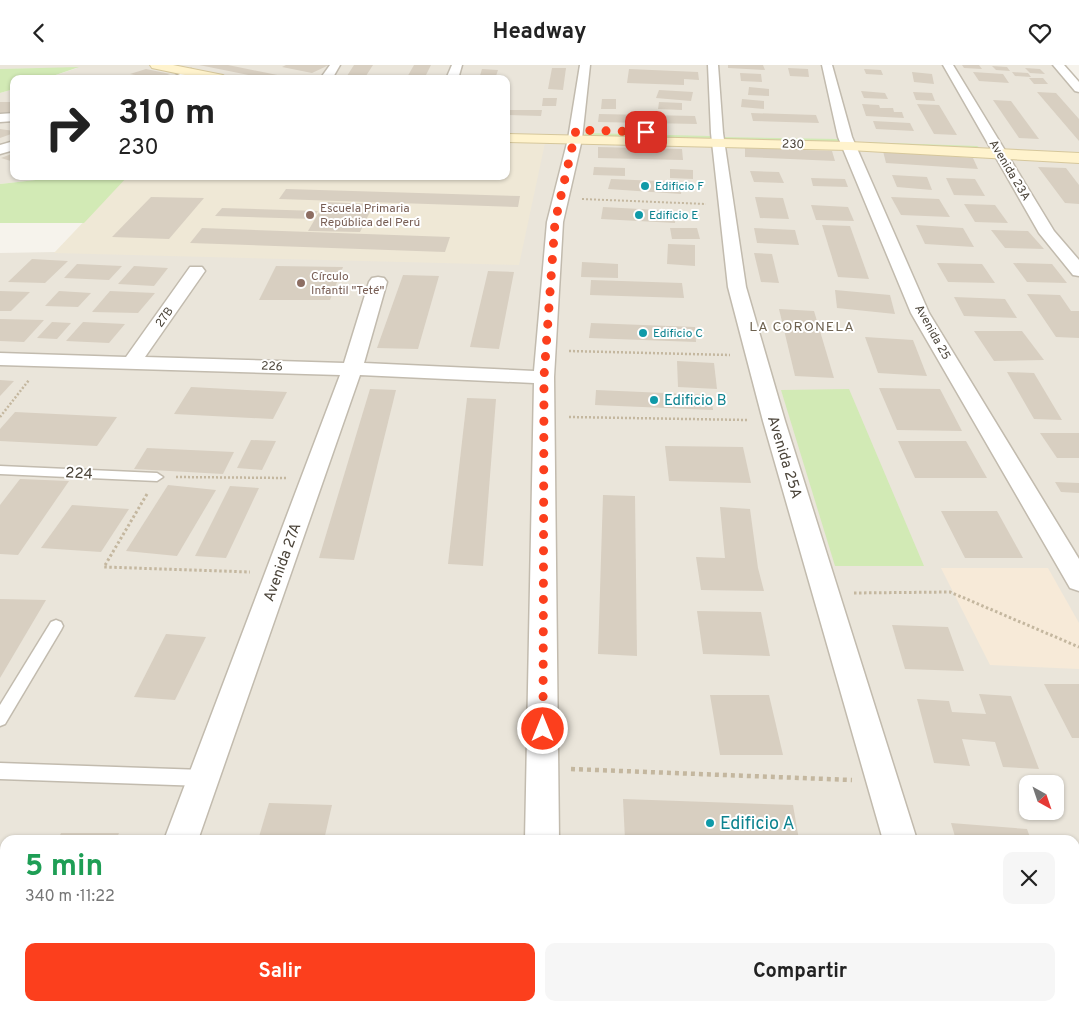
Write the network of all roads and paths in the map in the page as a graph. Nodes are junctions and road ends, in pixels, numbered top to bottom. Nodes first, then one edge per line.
1 (156, 65) edge
2 (585, 65) edge
3 (713, 65) edge
4 (827, 65) edge
5 (948, 65) edge
6 (1058, 65) edge
7 (191, 72) junction
8 (184, 75) edge
9 (205, 75) edge
10 (1079, 89) edge
11 (510, 129) edge
12 (575, 135) junction
13 (717, 137) junction
14 (510, 138) edge
15 (847, 142) junction
16 (997, 149) junction
17 (1079, 149) edge
18 (1079, 158) edge
19 (560, 198) junction
20 (726, 205) junction
21 (196, 271) dead end
22 (1079, 271) edge
23 (378, 282) dead end
24 (546, 351) junction
25 (756, 355) junction
26 (0, 359) edge
27 (46, 360) junction
28 (132, 362) junction
29 (352, 369) junction
30 (544, 377) junction
31 (0, 417) edge
32 (543, 417) junction
33 (774, 421) junction
34 (0, 470) edge
35 (157, 477) junction
36 (312, 478) junction
37 (278, 573) junction
38 (1079, 581) edge
39 (826, 594) junction
40 (56, 626) dead end
41 (1079, 647) edge
42 (0, 719) edge
43 (543, 767) junction
44 (0, 771) edge
45 (203, 778) junction
46 (883, 781) junction
47 (183, 835) edge
48 (542, 835) edge
49 (899, 835) edge

1 - 7 street
2 - 12 street
3 - 13 street, Avenida 25A
4 - 15 street, Avenida 25
5 - 16 street, Avenida 23A
6 - 10 street
7 - 8 street
7 - 9 street
11 - 12 street, 230
12 - 13 street, 230
12 - 14 street, 230
12 - 19 street
13 - 15 street, 230
13 - 20 street, Avenida 25A
15 - 16 street, 230
15 - 38 street, Avenida 25
16 - 17 street, 230
16 - 18 street, 230
16 - 22 street, Avenida 23A
19 - 20 path
19 - 24 street
20 - 25 street, Avenida 25A
21 - 28 street, 27B
23 - 29 street, Avenida 27A
24 - 25 path
24 - 30 street
25 - 33 street, Avenida 25A
26 - 27 street, 226
27 - 28 street, 226
27 - 31 path
28 - 29 street, 226
29 - 30 street, 226
29 - 36 street, Avenida 27A
30 - 32 street
32 - 33 path
32 - 43 street
33 - 39 street, Avenida 25A
34 - 35 lane, 224
35 - 36 path
35 - 37 path
36 - 37 street, Avenida 27A
37 - 45 street, Avenida 27A
39 - 41 path
39 - 46 street, Avenida 25A
40 - 42 lane
43 - 46 path
43 - 48 street
44 - 45 lane
45 - 47 street, Avenida 27A
46 - 49 street, Avenida 25A

